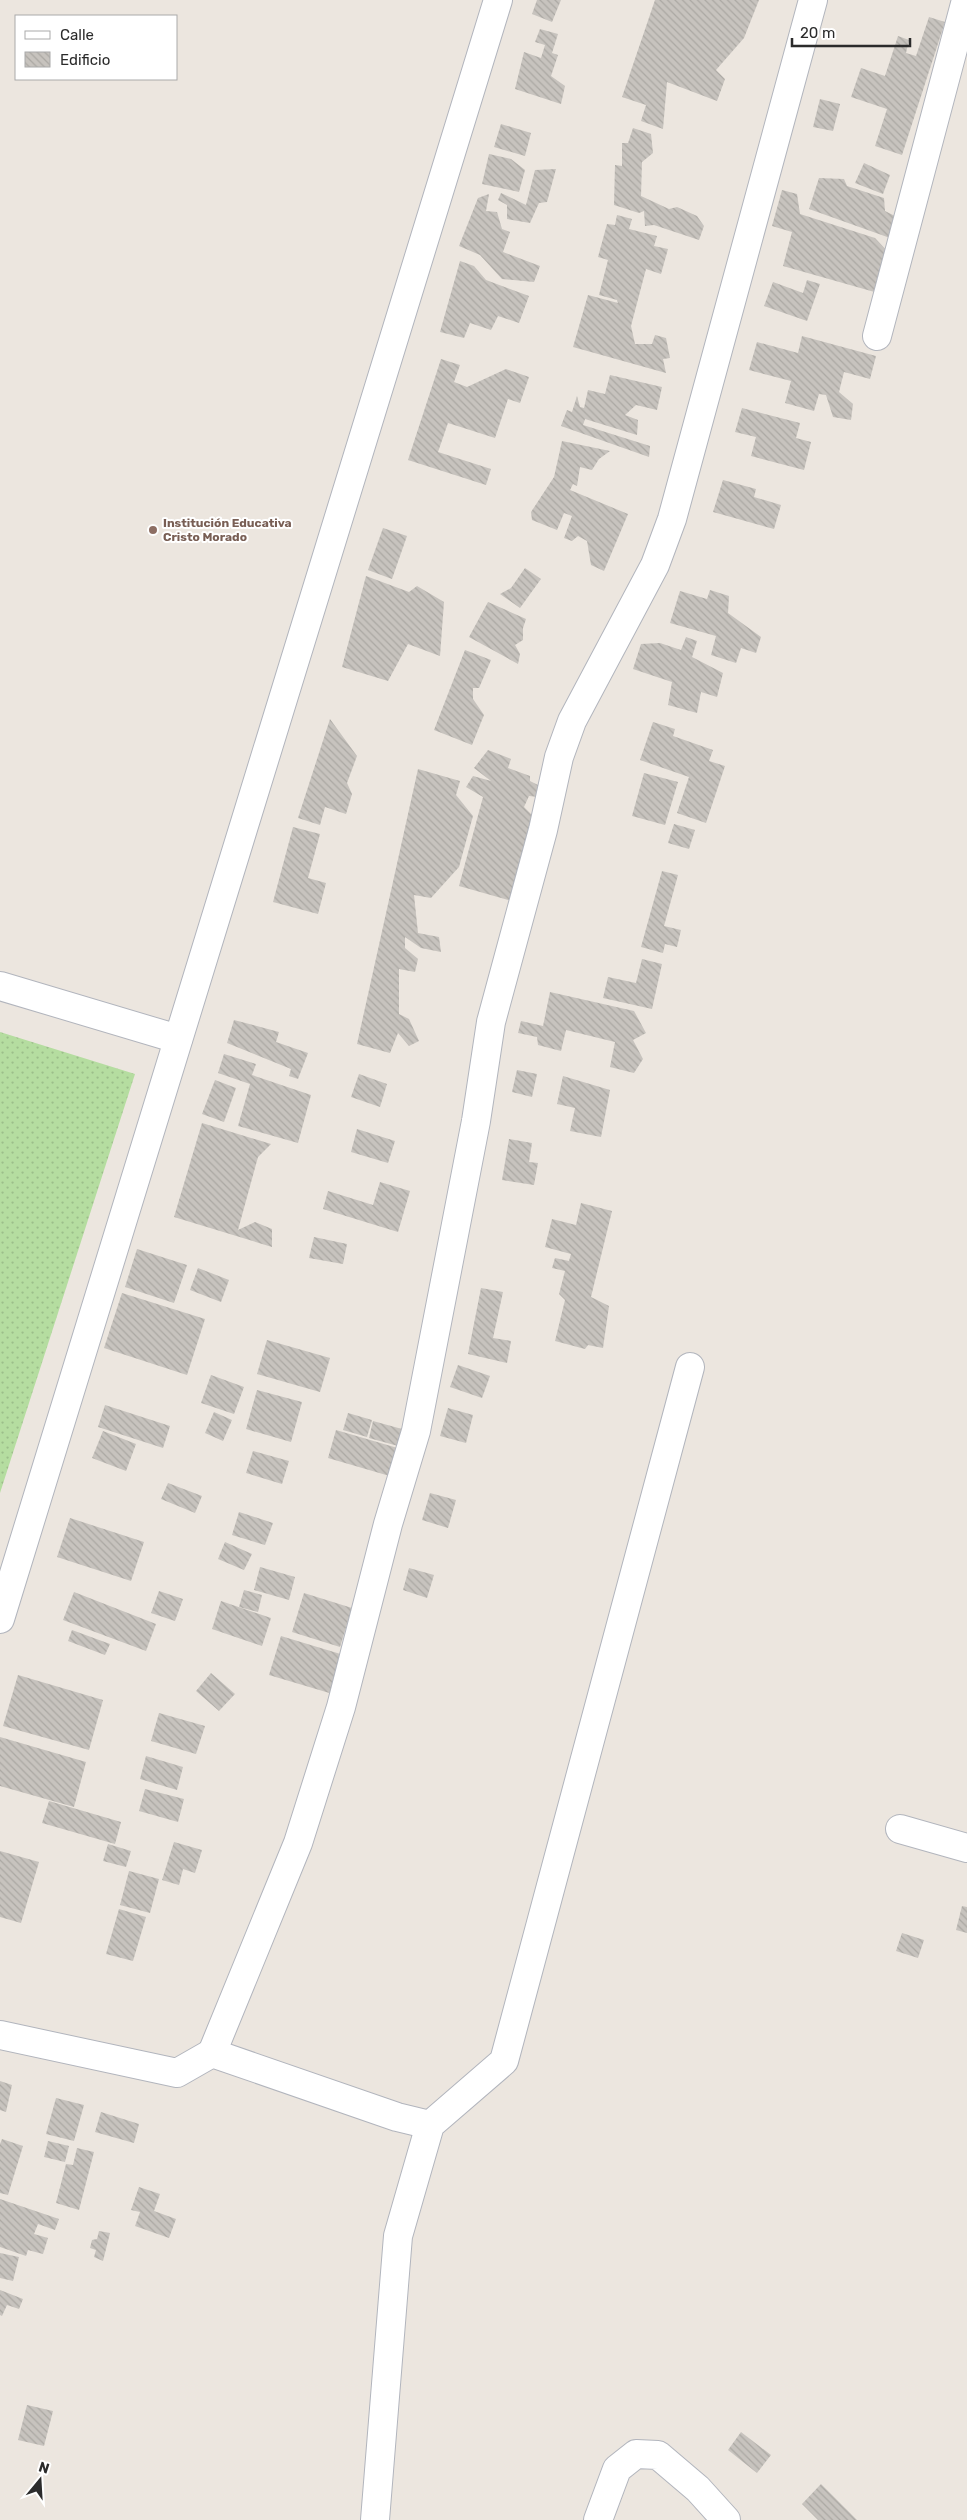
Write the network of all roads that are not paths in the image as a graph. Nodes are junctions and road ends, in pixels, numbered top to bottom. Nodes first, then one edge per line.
1 (498, 0) edge
2 (813, 0) edge
3 (966, 0) edge
4 (877, 336) dead end
5 (0, 986) edge
6 (178, 1039) junction
7 (690, 1367) dead end
8 (0, 1617) edge
9 (900, 1829) dead end
10 (967, 1848) edge
11 (0, 2035) edge
12 (212, 2053) junction
13 (430, 2126) junction
14 (375, 2520) edge
15 (598, 2520) edge
16 (726, 2520) edge

1 - 6 street
2 - 12 street
3 - 4 street
5 - 6 street
6 - 8 street
7 - 13 street
9 - 10 street
11 - 12 street
12 - 13 street
13 - 14 street
15 - 16 street

